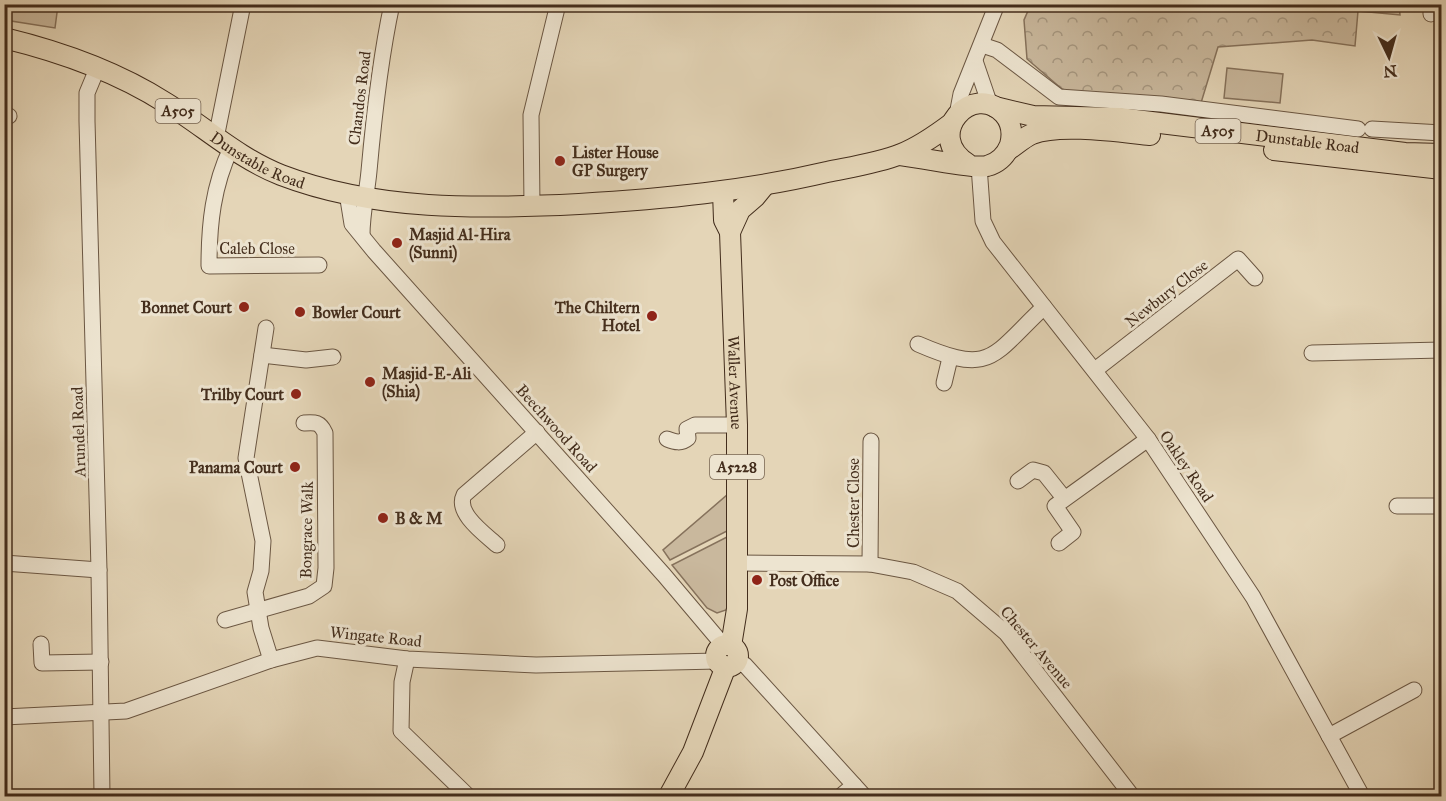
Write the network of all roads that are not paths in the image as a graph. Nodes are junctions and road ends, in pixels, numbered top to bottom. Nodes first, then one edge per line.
1 (243, 4) edge
2 (392, 4) edge
3 (558, 4) edge
4 (997, 4) edge
5 (4, 38) edge
6 (981, 45) junction
7 (975, 61) junction
8 (97, 69) junction
9 (992, 106) junction
10 (954, 119) junction
11 (1442, 133) edge
12 (224, 143) junction
13 (1008, 150) junction
14 (1442, 154) edge
15 (900, 155) junction
16 (973, 165) junction
17 (1442, 169) edge
18 (764, 186) junction
19 (723, 192) junction
20 (347, 193) junction
21 (366, 197) junction
22 (532, 206) junction
23 (730, 232) junction
24 (362, 235) junction
25 (319, 265) dead end
26 (1255, 278) dead end
27 (1044, 307) junction
28 (266, 328) dead end
29 (918, 344) dead end
30 (1442, 350) edge
31 (1312, 353) dead end
32 (262, 355) junction
33 (333, 357) dead end
34 (950, 358) junction
35 (1095, 370) junction
36 (944, 383) dead end
37 (304, 423) dead end
38 (737, 425) junction
39 (537, 432) junction
40 (667, 439) dead end
41 (1148, 439) junction
42 (871, 441) dead end
43 (1018, 482) dead end
44 (1064, 498) junction
45 (1397, 506) dead end
46 (1442, 506) edge
47 (1059, 543) dead end
48 (497, 545) dead end
49 (4, 563) edge
50 (737, 563) junction
51 (870, 564) junction
52 (99, 570) junction
53 (737, 609) junction
54 (259, 610) junction
55 (702, 619) junction
56 (225, 620) dead end
57 (41, 644) dead end
58 (727, 656) junction
59 (407, 659) junction
60 (272, 660) junction
61 (101, 662) junction
62 (1414, 690) dead end
63 (102, 714) junction
64 (4, 717) edge
65 (1329, 736) junction
66 (859, 791) edge
67 (102, 796) edge
68 (468, 796) edge
69 (669, 796) edge
70 (841, 796) edge
71 (1132, 796) edge
72 (1362, 796) edge

1 - 12 street
2 - 21 street, Chandos Road
3 - 22 street
4 - 6 street
5 - 8 main road, Dunstable Road / A505
6 - 7 street
6 - 11 street, Dunstable Road
7 - 9 street
7 - 10 street
8 - 12 main road, Dunstable Road / A505
8 - 52 street, Arundel Road
9 - 10 main road
9 - 13 main road
9 - 14 main road, Dunstable Road / A505
10 - 15 main road, A505
10 - 16 main road
12 - 20 main road, Dunstable Road / A505
12 - 25 street, Caleb Close
13 - 16 main road
13 - 17 main road, Dunstable Road / A505
15 - 16 main road, A505
15 - 18 main road, A505
16 - 27 street, Oakley Road
18 - 19 main road, A505
18 - 23 main road
19 - 22 main road, A505
19 - 23 main road, Waller Avenue / A5228
20 - 21 main road, Dunstable Road / A505
20 - 24 street, Beechwood Road
21 - 22 main road, Dunstable Road / A505
21 - 24 street
23 - 38 main road, Waller Avenue / A5228
24 - 39 street, Beechwood Road
26 - 35 street, Newbury Close
27 - 34 street
27 - 35 street, Oakley Road
28 - 32 street
29 - 34 street
30 - 31 street
32 - 33 street
32 - 54 street
34 - 36 street
35 - 41 street, Oakley Road
37 - 54 street, Bongrace Walk
38 - 40 street
38 - 50 main road, Waller Avenue / A5228
39 - 48 street
39 - 55 street, Beechwood Road
41 - 44 street
41 - 65 street, Oakley Road
42 - 51 street, Chester Close
43 - 44 street
44 - 47 street
45 - 46 street
49 - 52 street
50 - 51 street, Chester Avenue
50 - 53 main road, Waller Avenue / A5228
51 - 71 street, Chester Avenue
52 - 61 street, Arundel Road
53 - 55 street
53 - 58 main road, Waller Avenue / A5228
54 - 56 street, Bongrace Walk
54 - 60 street
55 - 58 street, Beechwood Road
57 - 61 street
58 - 59 street, Wingate Road
58 - 66 street, Beechwood Road
58 - 69 main road, Waller Avenue / A5228
59 - 60 street, Wingate Road
59 - 68 street
60 - 63 street, Wingate Road
61 - 63 street, Arundel Road
62 - 65 street
63 - 64 street, Wingate Road
63 - 67 street, Arundel Road
65 - 72 street, Oakley Road
66 - 70 street

